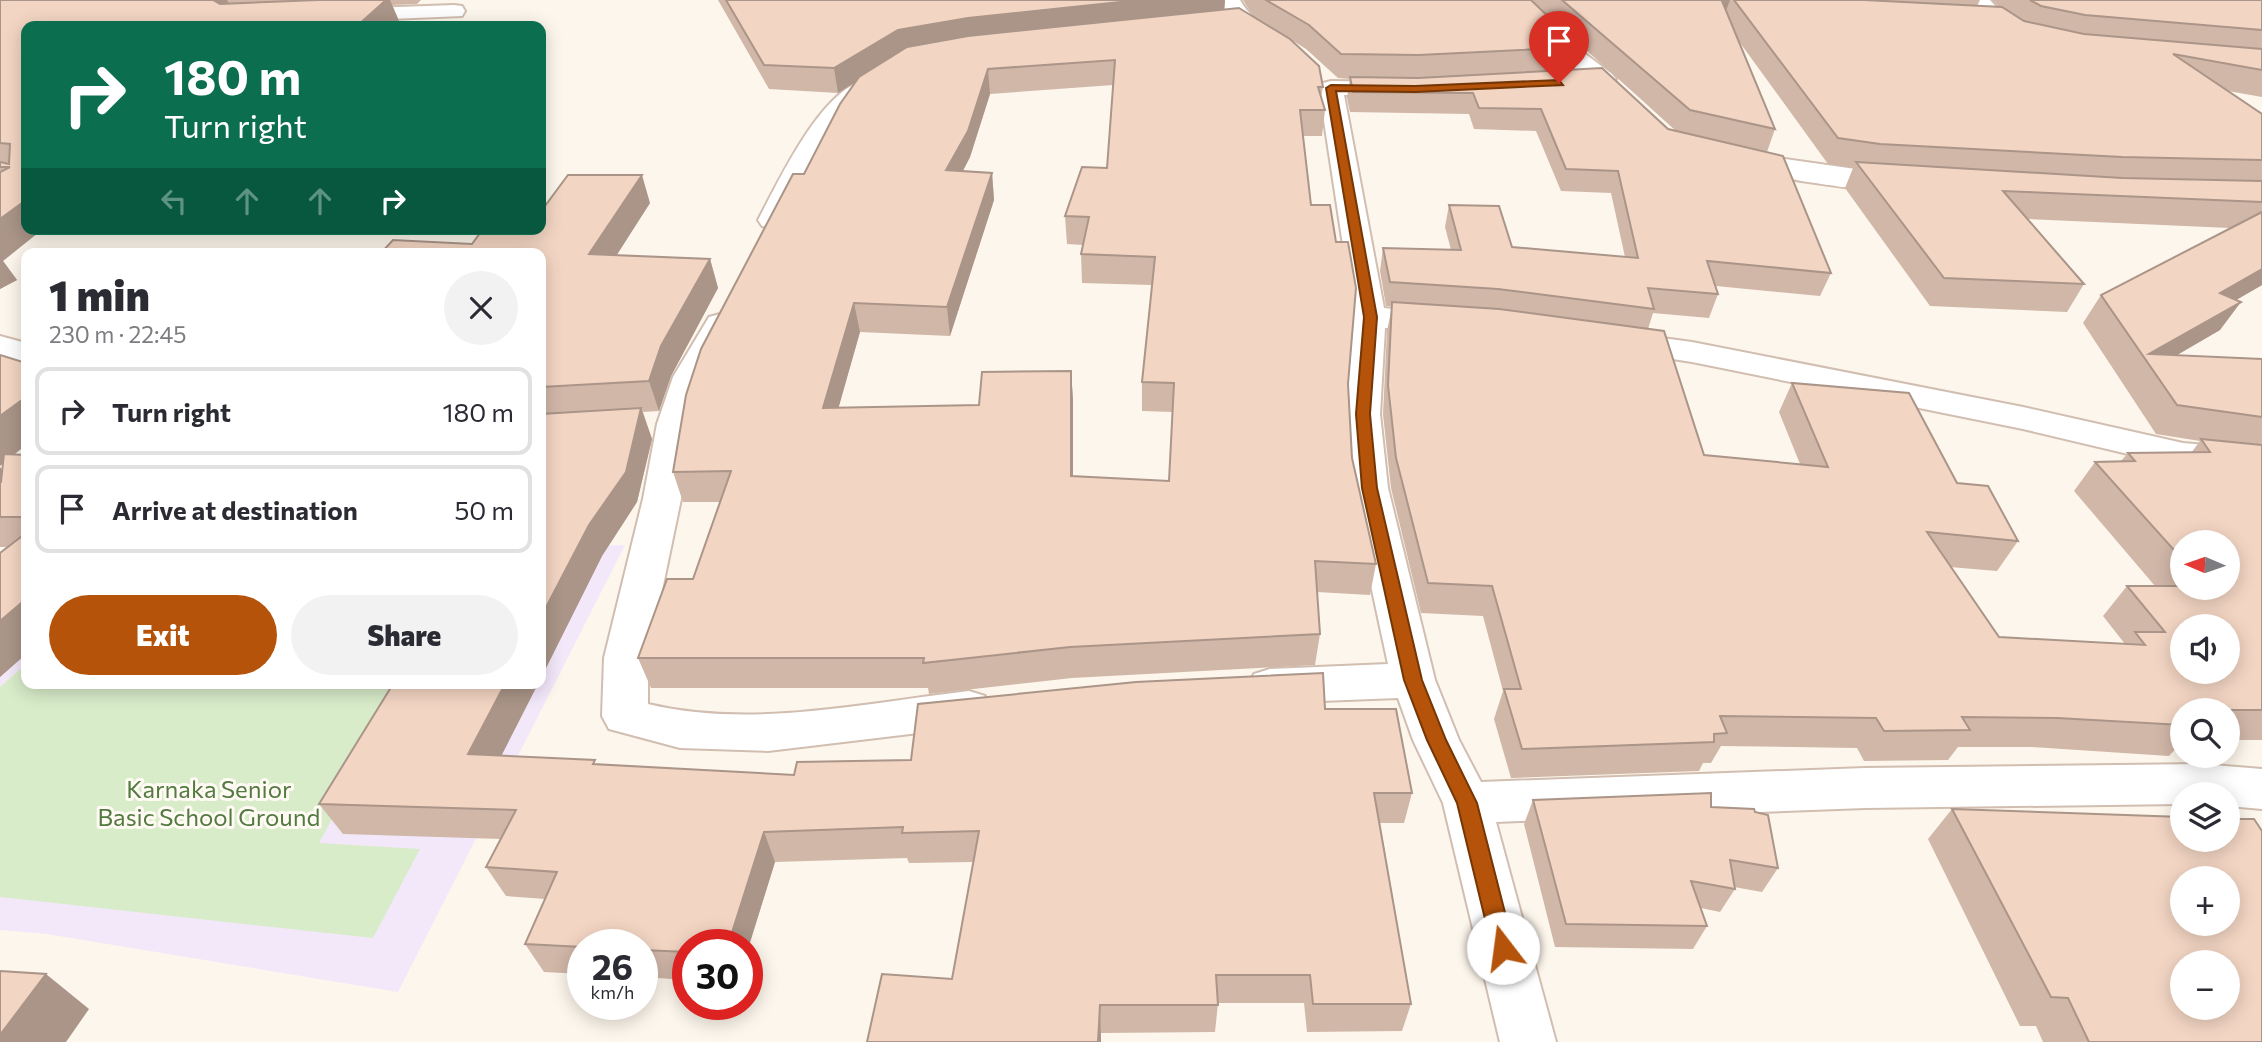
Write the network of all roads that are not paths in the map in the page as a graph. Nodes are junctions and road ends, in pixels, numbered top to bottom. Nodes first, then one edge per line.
1 (1516, 0) edge
2 (454, 11) dead end
3 (1975, 11) edge
4 (1226, 15) edge
5 (316, 16) edge
6 (2046, 42) edge
7 (1286, 50) edge
8 (892, 69) edge
9 (1564, 82) edge
10 (1429, 89) edge
11 (1706, 152) edge
12 (1933, 185) edge
13 (755, 251) edge
14 (734, 296) edge
15 (1370, 317) junction
16 (1478, 324) edge
17 (1585, 338) edge
18 (0, 346) edge
19 (21, 352) edge
20 (2262, 462) edge
21 (1413, 680) junction
22 (1243, 688) edge
23 (1000, 706) edge
24 (2262, 789) edge
25 (1467, 803) junction
26 (1528, 1042) edge

1 - 9 street
2 - 5 street
3 - 6 street
4 - 7 street
8 - 13 street
10 - 15 street
11 - 12 street
14 - 23 street
15 - 16 street
15 - 21 street
17 - 20 street
18 - 19 street
21 - 22 street
21 - 25 street
24 - 25 street
25 - 26 street

